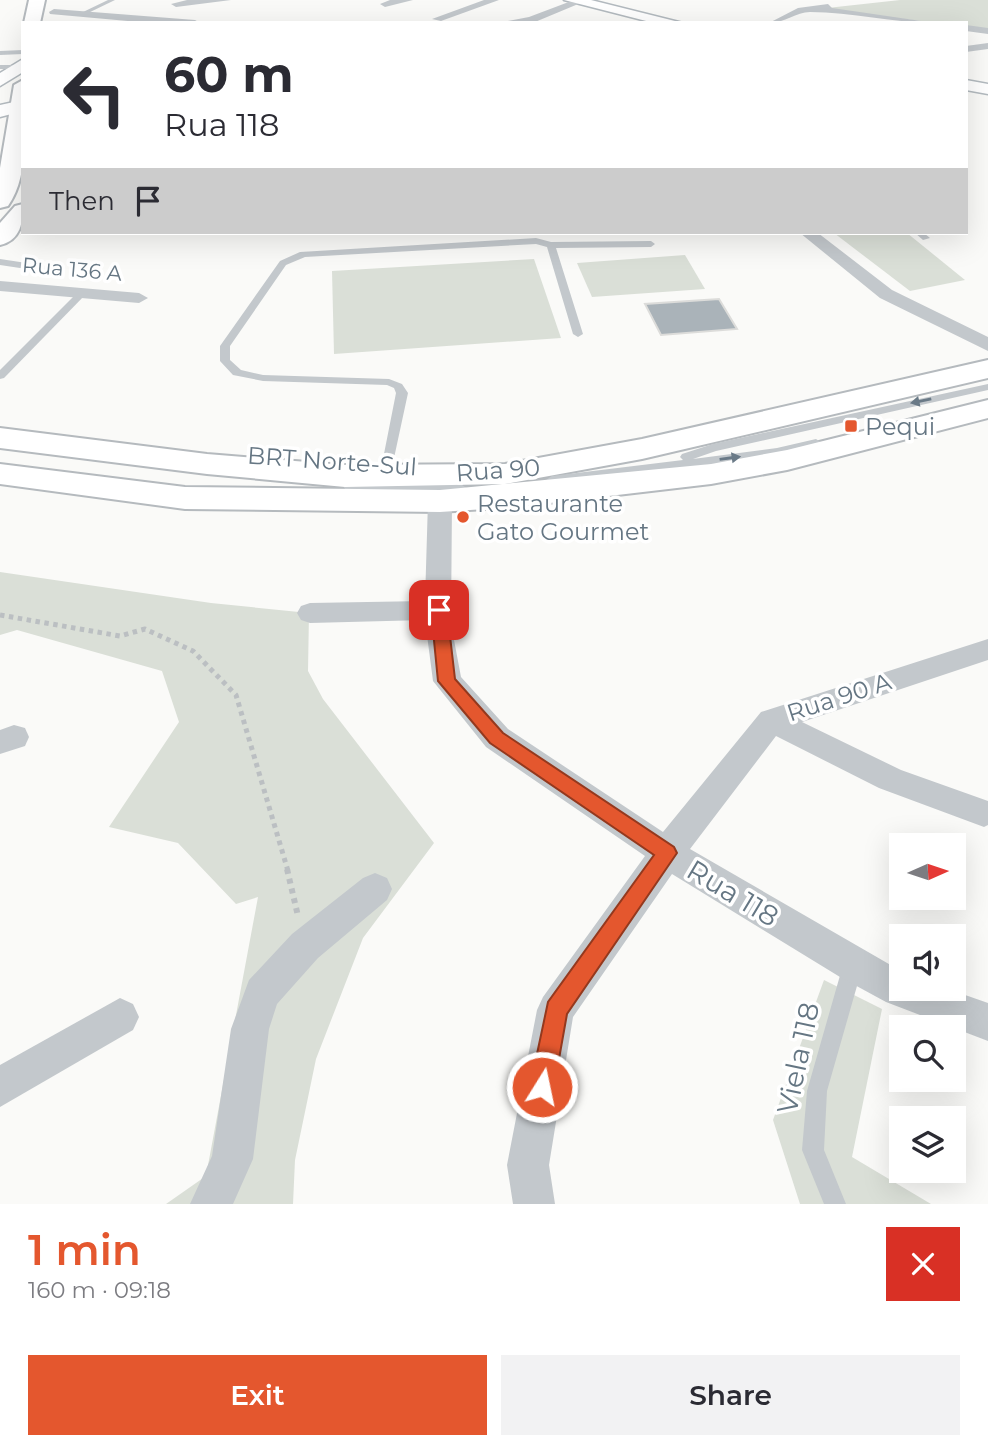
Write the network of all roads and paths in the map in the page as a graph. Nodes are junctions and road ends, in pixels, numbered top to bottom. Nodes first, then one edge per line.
1 (37, 0) edge
2 (112, 0) edge
3 (226, 0) edge
4 (408, 0) edge
5 (494, 0) edge
6 (575, 1) edge
7 (175, 2) edge
8 (863, 3) dead end
9 (385, 4) dead end
10 (811, 9) junction
11 (54, 12) edge
12 (83, 13) junction
13 (148, 19) junction
14 (437, 19) dead end
15 (32, 21) edge
16 (172, 21) edge
17 (513, 21) edge
18 (665, 21) edge
19 (779, 21) edge
20 (913, 21) edge
21 (968, 28) edge
22 (988, 31) edge
23 (988, 46) edge
24 (968, 49) edge
25 (0, 53) edge
26 (0, 67) edge
27 (0, 81) edge
28 (968, 85) edge
29 (17, 89) edge
30 (988, 89) edge
31 (6, 156) edge
32 (0, 201) edge
33 (21, 213) edge
34 (811, 235) edge
35 (0, 238) edge
36 (651, 244) dead end
37 (551, 245) junction
38 (0, 262) edge
39 (60, 271) dead end
40 (0, 286) edge
41 (82, 293) junction
42 (139, 298) dead end
43 (578, 334) dead end
44 (988, 351) edge
45 (0, 376) edge
46 (988, 387) edge
47 (988, 401) edge
48 (988, 409) edge
49 (0, 426) edge
50 (0, 438) edge
51 (0, 448) edge
52 (0, 457) edge
53 (662, 465) junction
54 (0, 474) edge
55 (390, 485) junction
56 (436, 488) junction
57 (439, 610) junction
58 (310, 613) dead end
59 (0, 615) edge
60 (988, 649) edge
61 (771, 720) junction
62 (984, 813) dead end
63 (667, 853) junction
64 (375, 889) dead end
65 (305, 946) junction
66 (853, 965) junction
67 (120, 1017) dead end
68 (988, 1022) edge
69 (0, 1087) edge
70 (211, 1204) edge
71 (534, 1204) edge
72 (835, 1204) edge

1 - 15 main road
2 - 12 lane
3 - 7 street
4 - 9 street
5 - 14 street
6 - 17 street
6 - 18 street
7 - 13 street
8 - 10 street
10 - 19 street
10 - 20 street
11 - 12 street
12 - 13 street
13 - 16 street
21 - 22 street
23 - 24 street
25 - 29 lane
26 - 29 lane
27 - 29 main road
28 - 30 main road
29 - 31 main road
31 - 32 main road
33 - 35 main road
34 - 44 street
36 - 37 lane
37 - 43 lane
37 - 55 lane
38 - 39 lane
40 - 41 street, Rua 136 A
41 - 42 street, Rua 136 A
41 - 45 lane
44 - 56 main road, Rua 90
46 -> 53 lane, BRT Norte-Sul
53 -> 47 lane, BRT Norte-Sul
48 - 56 main road, Rua 90
49 - 55 main road
50 - 56 main road, Rua 90
51 - 53 lane, BRT Norte-Sul
52 - 55 main road, Rua 90
54 - 55 main road
55 - 56 main road, Rua 90
56 - 57 street, Rua 118
57 - 58 street
57 - 63 street, Rua 118
59 - 65 path
60 - 61 street, Rua 90 A
61 - 62 street
61 - 63 street, Rua 90 A
63 - 66 street, Rua 118
63 - 71 street, Rua 90 A
64 - 65 street
65 - 70 street
66 - 68 street, Rua 118
66 - 72 lane, Viela 118
67 - 69 street

